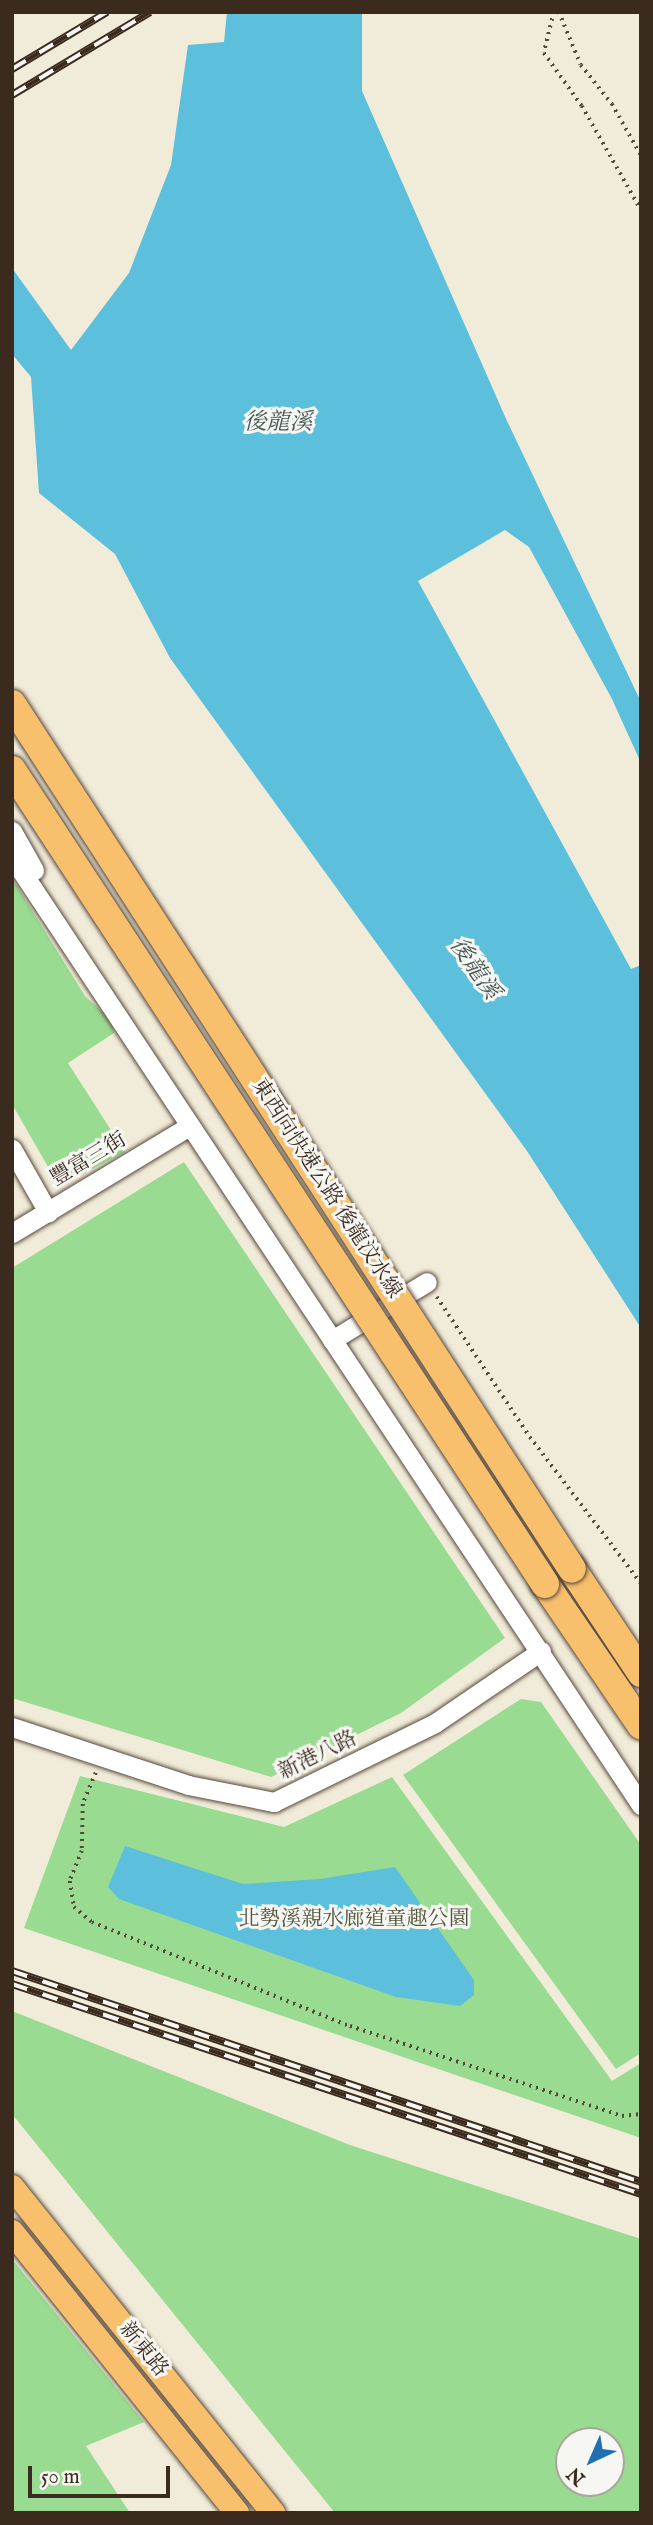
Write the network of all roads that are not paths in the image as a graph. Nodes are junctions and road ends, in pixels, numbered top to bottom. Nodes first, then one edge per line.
1 (12, 704) edge
2 (12, 770) edge
3 (12, 831) edge
4 (12, 858) edge
5 (140, 1052) junction
6 (188, 1127) junction
7 (12, 1149) edge
8 (48, 1212) junction
9 (12, 1233) edge
10 (427, 1282) road end
11 (332, 1340) junction
12 (584, 1641) junction
13 (541, 1651) junction
14 (641, 1673) edge
15 (641, 1725) edge
16 (12, 1727) edge
17 (641, 1741) edge
18 (641, 1805) edge
19 (12, 2187) edge
20 (12, 2232) edge
21 (237, 2513) edge
22 (273, 2513) edge

1 - 14 highway, 東西向快速公路 後龍汶水線, bridge
2 - 12 highway, 東西向快速公路 後龍汶水線, bridge
3 - 5 street
4 - 5 street
5 - 6 street
6 - 8 street, 豐富三街
6 - 11 street
7 - 8 street
8 - 9 street, 豐富三街
10 - 11 street
11 - 13 street
12 - 15 highway, 東西向快速公路 後龍汶水線
12 - 17 highway
13 - 16 street, 新港八路
13 - 18 street
19 - 22 main road, 新東路
20 - 21 main road, 新東路

